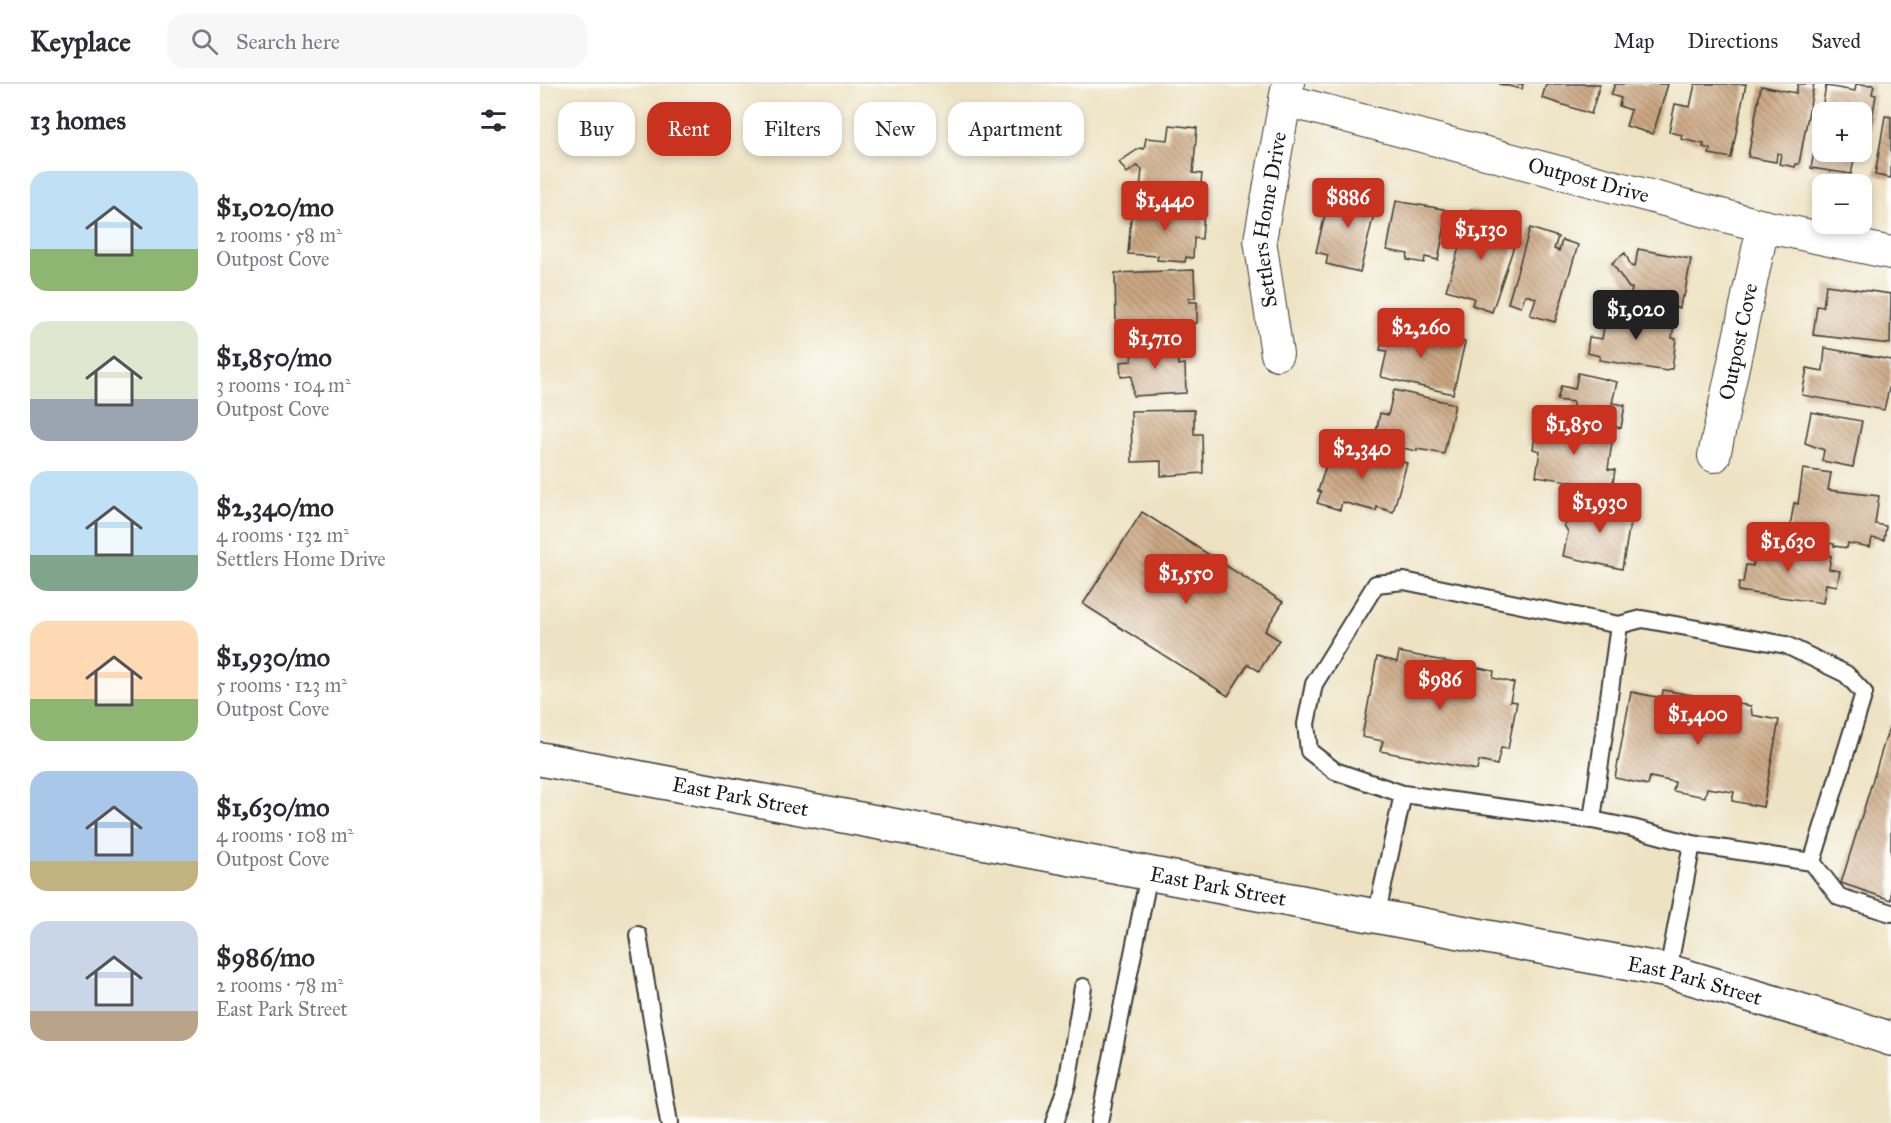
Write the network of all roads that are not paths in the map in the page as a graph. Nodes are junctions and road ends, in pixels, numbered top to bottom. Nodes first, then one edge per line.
1 (1287, 92) edge
2 (1763, 226) junction
3 (1891, 253) edge
4 (1277, 354) dead end
5 (1714, 456) dead end
6 (1619, 625) junction
7 (540, 759) edge
8 (1403, 794) junction
9 (1592, 820) junction
10 (1692, 844) junction
11 (1812, 862) junction
12 (1149, 874) junction
13 (1891, 912) edge
14 (1377, 917) junction
15 (638, 936) dead end
16 (1668, 971) junction
17 (1083, 987) dead end
18 (1891, 1039) edge
19 (669, 1123) edge
20 (1054, 1123) edge
21 (1099, 1123) edge

1 - 2 street, Outpost Drive
1 - 4 street, Settlers Home Drive
2 - 3 street, Outpost Drive
2 - 5 street, Outpost Cove
6 - 8 lane
6 - 9 lane
6 - 11 lane
7 - 12 street, East Park Street
8 - 9 lane
8 - 14 lane
9 - 10 lane
10 - 11 lane
10 - 16 lane
11 - 13 lane
12 - 14 street, East Park Street
12 - 21 lane
14 - 16 street, East Park Street
15 - 19 lane
16 - 18 street, East Park Street
17 - 20 lane

